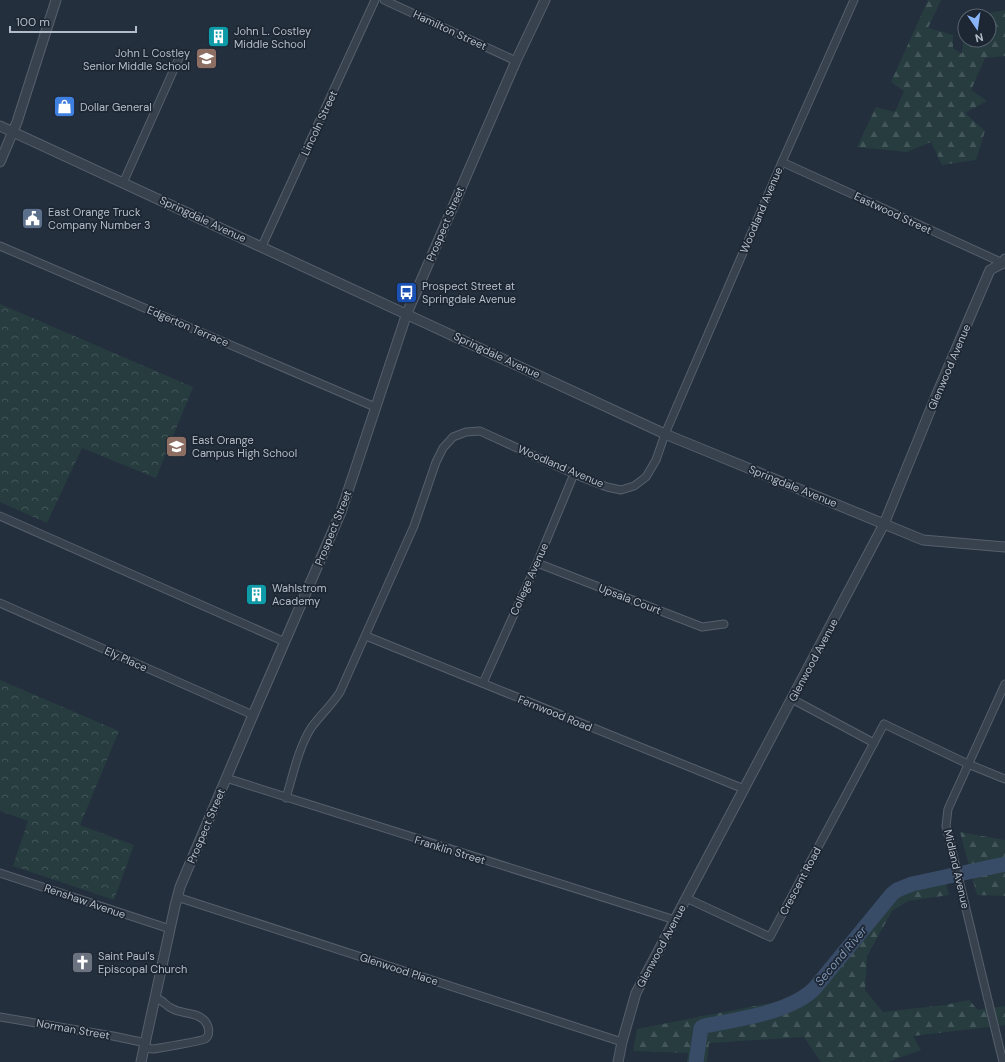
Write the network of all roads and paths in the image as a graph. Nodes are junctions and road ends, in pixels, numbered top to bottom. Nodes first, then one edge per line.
1 (56, 0) edge
2 (375, 0) edge
3 (384, 0) edge
4 (545, 0) edge
5 (854, 0) edge
6 (178, 58) dead end
7 (516, 61) junction
8 (0, 126) edge
9 (13, 132) junction
10 (0, 162) edge
11 (782, 162) junction
12 (123, 183) junction
13 (0, 246) edge
14 (262, 246) junction
15 (1004, 262) edge
16 (407, 313) junction
17 (375, 407) junction
18 (665, 434) junction
19 (574, 474) junction
20 (0, 516) edge
21 (884, 524) junction
22 (1005, 547) edge
23 (537, 563) junction
24 (0, 603) edge
25 (724, 624) dead end
26 (366, 636) junction
27 (285, 642) junction
28 (482, 683) junction
29 (1005, 684) edge
30 (792, 699) junction
31 (253, 715) junction
32 (874, 743) junction
33 (968, 764) junction
34 (226, 778) junction
35 (1005, 779) edge
36 (744, 789) junction
37 (286, 798) junction
38 (0, 873) edge
39 (177, 897) junction
40 (686, 898) junction
41 (675, 920) junction
42 (170, 929) junction
43 (155, 998) junction
44 (0, 1017) edge
45 (622, 1042) junction
46 (145, 1046) junction
47 (141, 1062) edge
48 (618, 1062) edge
49 (1003, 1062) edge

1 - 9 street
2 - 14 street, Lincoln Street
3 - 7 street, Hamilton Street
4 - 7 street, Prospect Street
5 - 11 street, Woodland Avenue
6 - 12 street
7 - 16 street, Prospect Street
8 - 9 street, Springdale Avenue
9 - 10 street
9 - 12 street, Springdale Avenue
11 - 15 street, Eastwood Street
11 - 18 street, Woodland Avenue
12 - 14 street, Springdale Avenue
13 - 17 street, Edgerton Terrace
14 - 16 street, Springdale Avenue
15 - 21 street, Glenwood Avenue
16 - 17 street, Prospect Street
16 - 18 street, Springdale Avenue
17 - 27 street, Prospect Street
18 - 19 street, Woodland Avenue
18 - 21 street, Springdale Avenue
19 - 23 street, College Avenue
19 - 26 street, Woodland Avenue
20 - 27 street
21 - 22 street, Springdale Avenue
21 - 30 street, Glenwood Avenue
23 - 25 street, Upsala Court
23 - 28 street, College Avenue
24 - 31 street, Ely Place
26 - 28 street, Fernwood Road
26 - 37 street, Woodland Avenue
27 - 31 street, Prospect Street
28 - 36 street, Fernwood Road
29 - 33 street, Midland Avenue
30 - 32 street
30 - 36 street, Glenwood Avenue
31 - 34 street, Prospect Street
32 - 33 street
32 - 40 street, Crescent Road
33 - 35 street
33 - 49 street, Midland Avenue
34 - 37 street, Franklin Street
34 - 39 street, Prospect Street
36 - 40 street, Glenwood Avenue
37 - 41 street, Franklin Street
38 - 42 street, Renshaw Avenue
39 - 42 street, Prospect Street
39 - 45 street, Glenwood Place
40 - 41 street, Glenwood Avenue
41 - 45 street, Glenwood Avenue
42 - 43 street, Prospect Street
43 - 46 street, Prospect Street
43 - 46 street, Norman Street
44 - 46 street, Norman Street
45 - 48 street, Glenwood Avenue
46 - 47 street, Prospect Street

